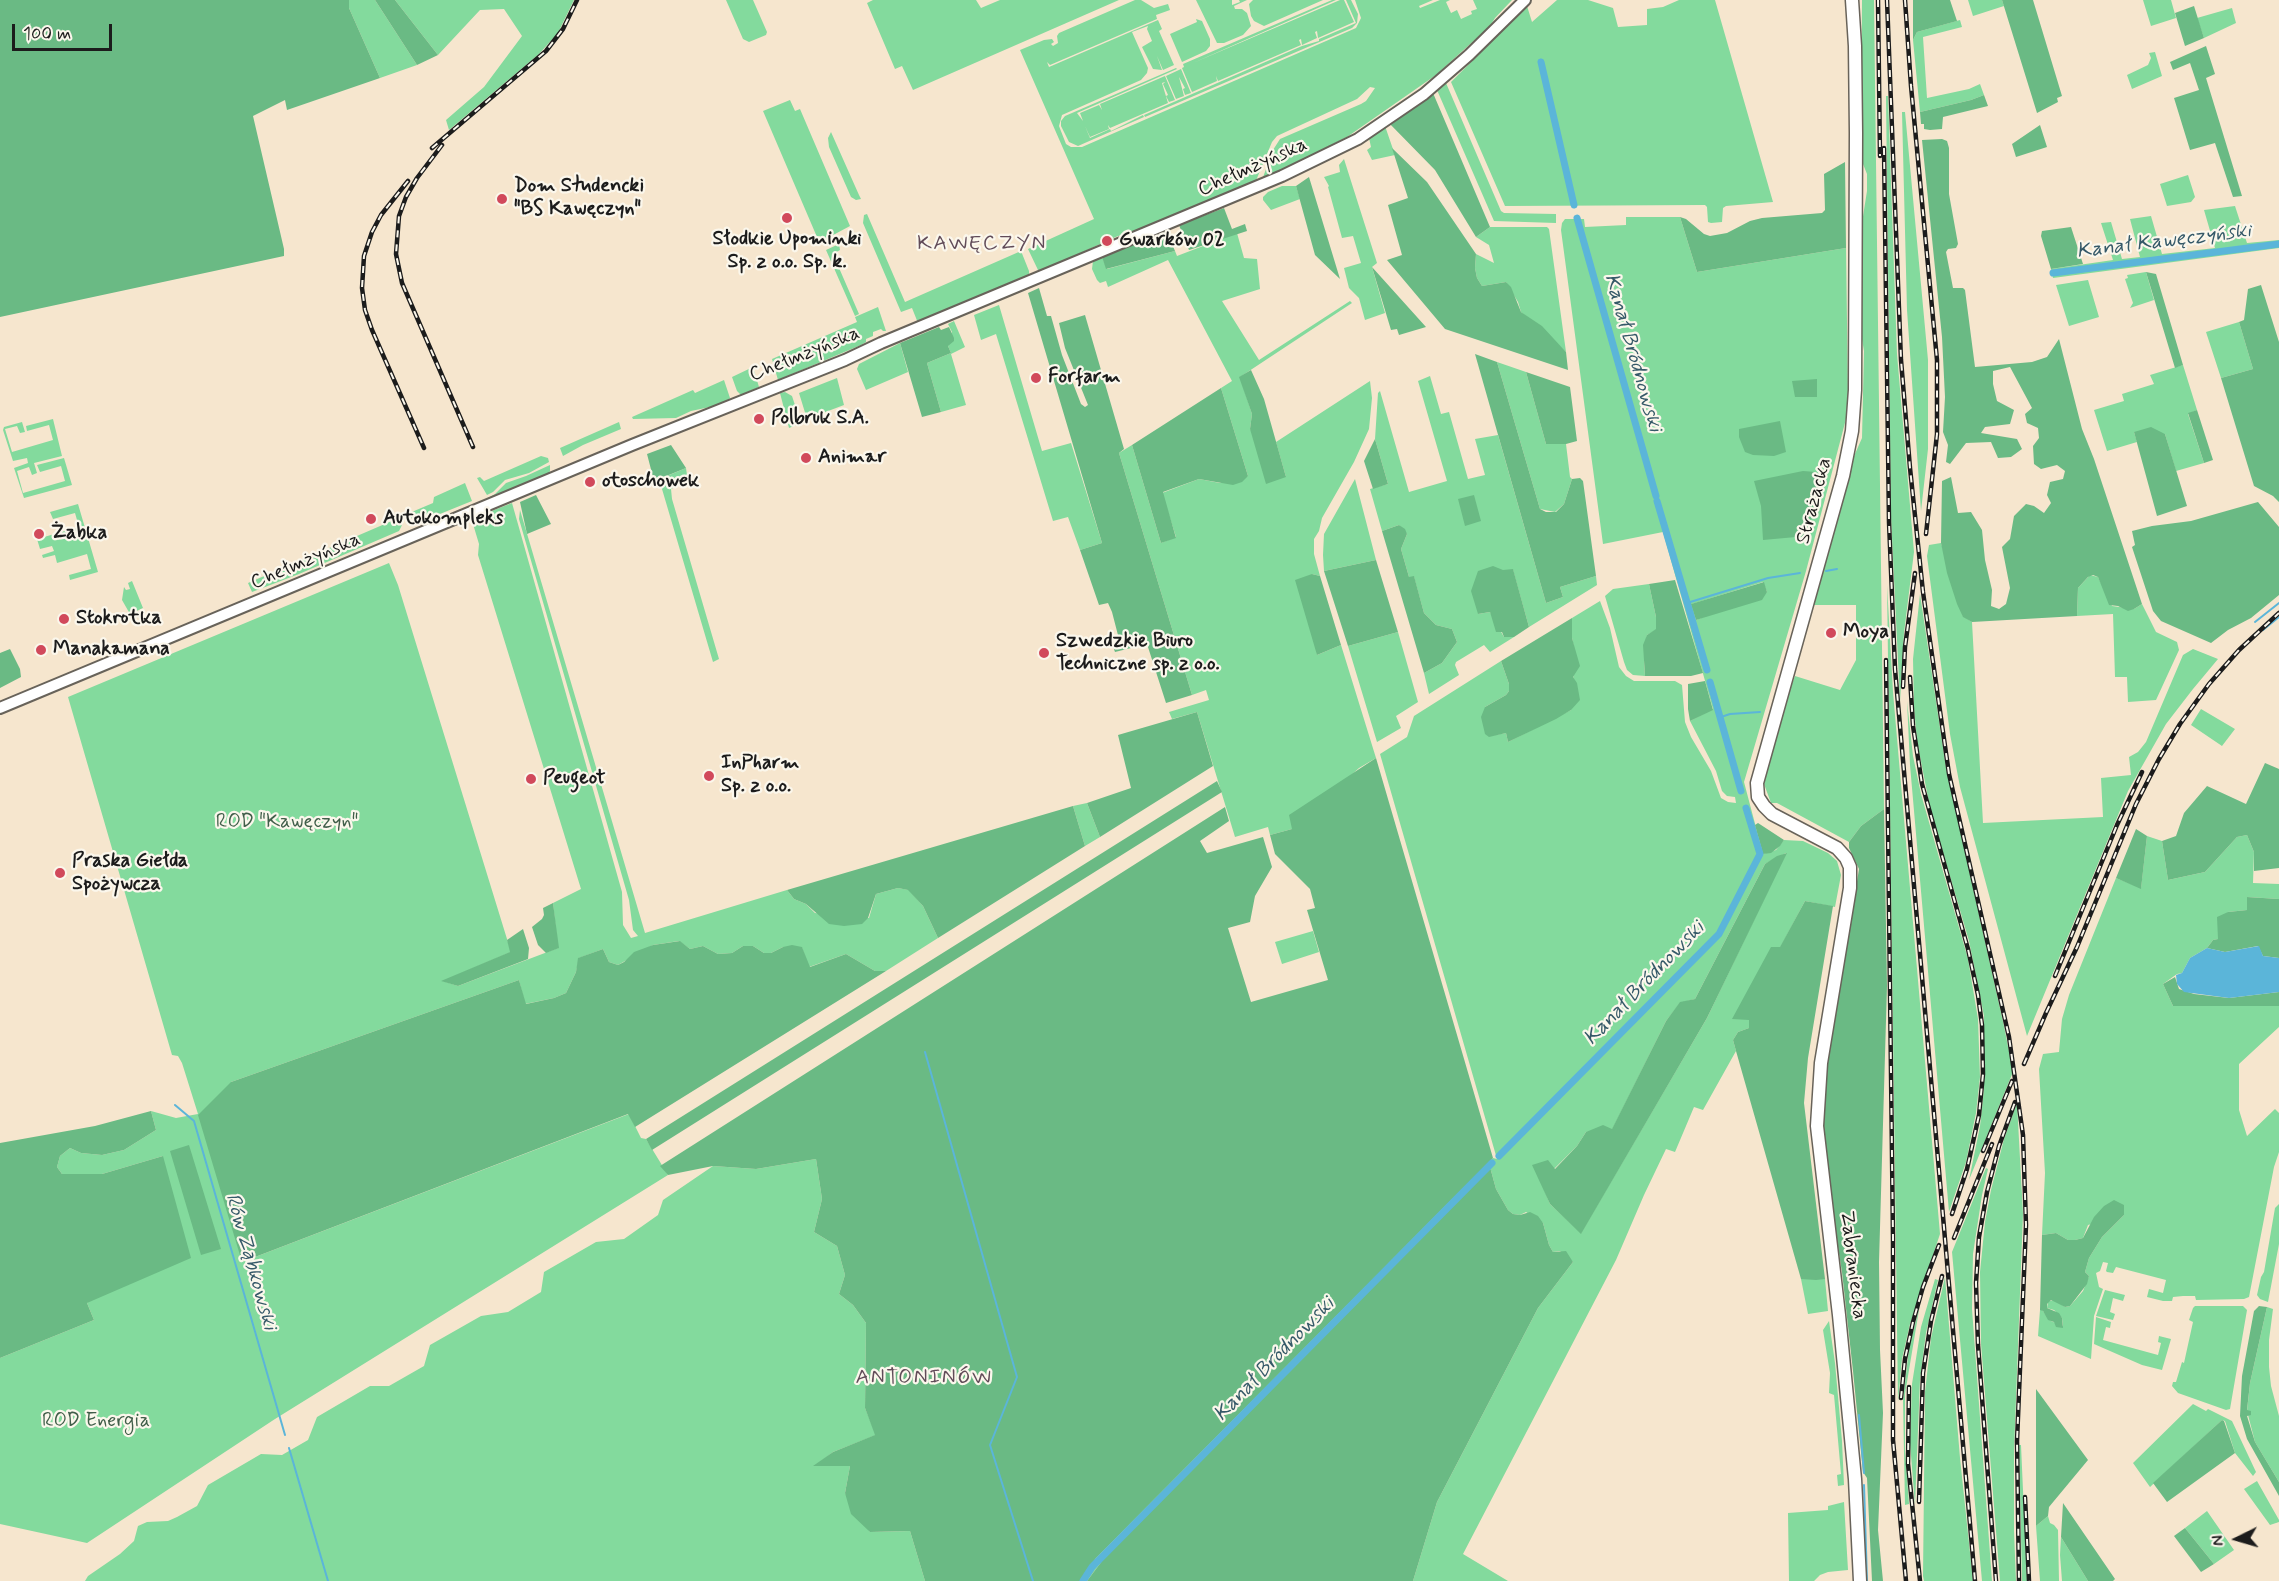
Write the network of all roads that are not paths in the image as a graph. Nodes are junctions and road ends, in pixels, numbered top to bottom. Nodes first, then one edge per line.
1 (1526, 0) edge
2 (1851, 0) edge
3 (0, 708) edge
4 (1839, 954) joint
5 (1860, 1581) edge

1 - 3 street, Chełmżyńska
2 - 4 main road, Strażacka
4 - 5 main road, Zabraniecka

